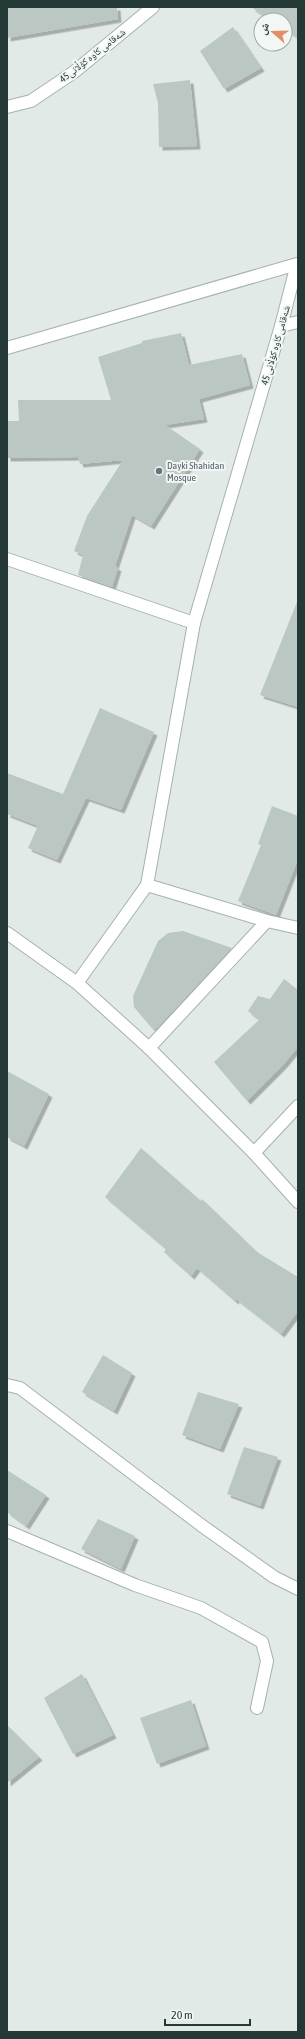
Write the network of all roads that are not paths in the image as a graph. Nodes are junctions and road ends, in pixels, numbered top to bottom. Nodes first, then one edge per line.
1 (152, 7) edge
2 (7, 106) edge
3 (298, 263) edge
4 (298, 322) edge
5 (281, 326) junction
6 (7, 348) edge
7 (7, 558) edge
8 (194, 623) junction
9 (146, 885) junction
10 (267, 921) junction
11 (298, 928) edge
12 (7, 933) edge
13 (77, 983) junction
14 (150, 1048) junction
15 (298, 1106) edge
16 (254, 1153) junction
17 (298, 1202) edge
18 (7, 1385) edge
19 (8, 1533) edge
20 (298, 1589) edge
21 (257, 1708) dead end

1 - 2 street, شەقامی کاوە کۆڵانی45
3 - 5 street, شەقامی کاوە کۆڵانی 45
3 - 6 street, شەقامی کاوە کۆڵانی 45
4 - 5 street
5 - 8 street, شەقامی کاوە کۆڵانی 45
7 - 8 street
8 - 9 street, شەقامی کاوە کۆڵانی 45
9 - 10 street
9 - 13 street
10 - 11 street
10 - 14 street
12 - 13 street
13 - 14 street
14 - 16 street
15 - 16 street
16 - 17 street
18 - 20 street
19 - 21 street

